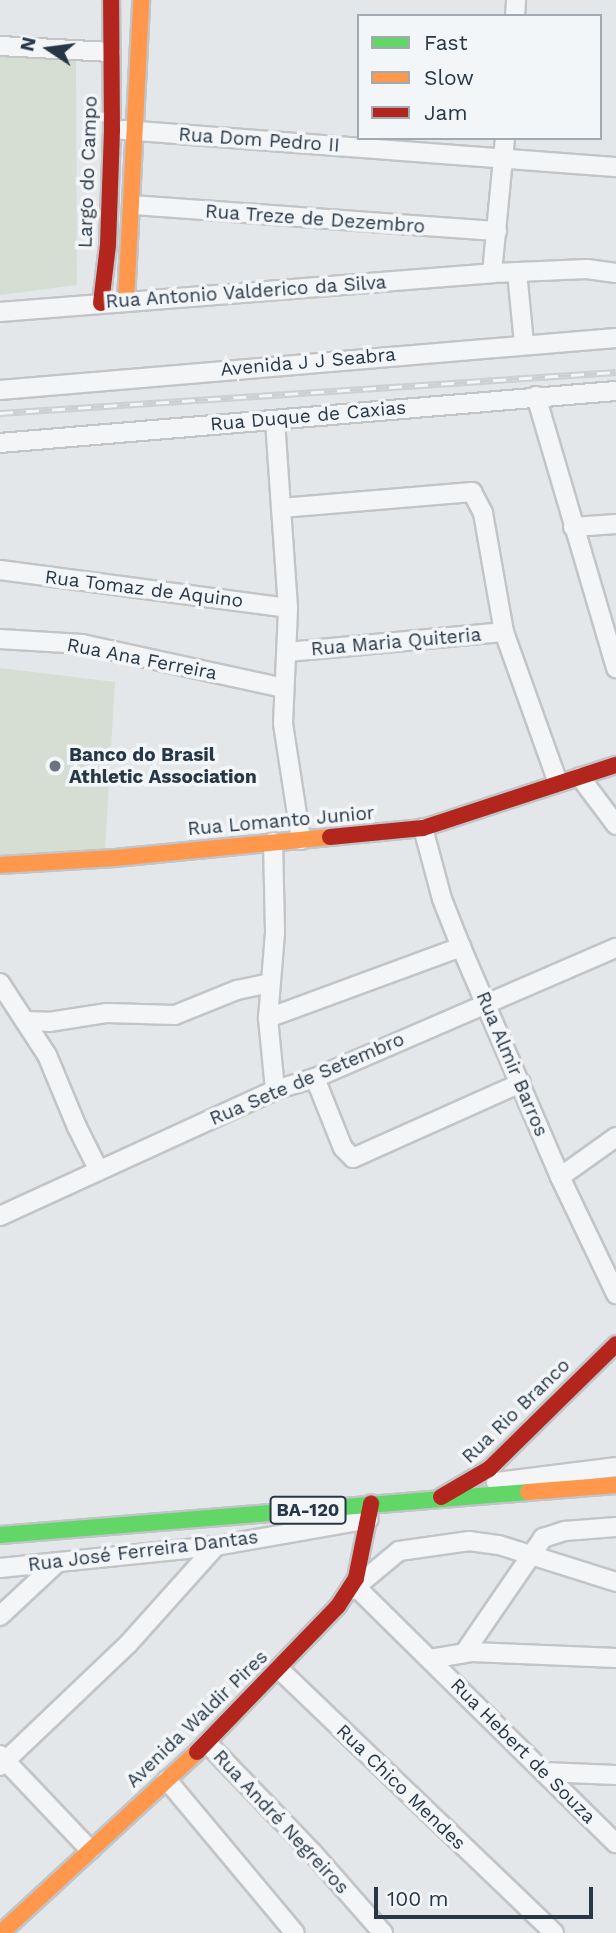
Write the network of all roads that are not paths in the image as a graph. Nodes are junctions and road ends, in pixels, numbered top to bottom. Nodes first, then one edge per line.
1 (111, 0) edge
2 (141, 0) edge
3 (0, 46) edge
4 (111, 52) junction
5 (112, 130) junction
6 (136, 131) junction
7 (505, 140) edge
8 (503, 158) junction
9 (616, 167) edge
10 (133, 205) junction
11 (497, 231) junction
12 (517, 272) junction
13 (492, 273) junction
14 (616, 273) edge
15 (126, 301) junction
16 (101, 303) junction
17 (0, 312) edge
18 (616, 338) edge
19 (524, 344) junction
20 (0, 390) edge
21 (616, 391) edge
22 (536, 396) junction
23 (275, 420) junction
24 (0, 443) edge
25 (281, 508) junction
26 (616, 524) edge
27 (573, 527) junction
28 (0, 570) edge
29 (288, 608) junction
30 (610, 626) edge
31 (504, 632) junction
32 (0, 639) edge
33 (288, 652) junction
34 (616, 668) edge
35 (283, 688) junction
36 (616, 765) edge
37 (580, 777) junction
38 (558, 783) junction
39 (616, 825) edge
40 (423, 828) junction
41 (301, 840) junction
42 (272, 842) junction
43 (0, 864) edge
44 (461, 947) junction
45 (616, 948) edge
46 (270, 983) junction
47 (0, 984) edge
48 (487, 1002) junction
49 (268, 1018) junction
50 (25, 1021) junction
51 (315, 1078) junction
52 (521, 1083) junction
53 (275, 1090) junction
54 (616, 1137) edge
55 (98, 1168) junction
56 (560, 1177) junction
57 (0, 1216) edge
58 (616, 1294) edge
59 (616, 1344) edge
60 (616, 1467) edge
61 (616, 1485) edge
62 (465, 1486) junction
63 (437, 1499) junction
64 (370, 1512) junction
65 (616, 1527) edge
66 (0, 1535) edge
67 (216, 1546) junction
68 (530, 1555) junction
69 (58, 1562) junction
70 (0, 1568) edge
71 (616, 1582) edge
72 (353, 1589) junction
73 (0, 1616) edge
74 (464, 1653) junction
75 (616, 1658) edge
76 (429, 1659) junction
77 (279, 1669) junction
78 (207, 1743) junction
79 (2, 1760) edge
80 (544, 1772) junction
81 (616, 1775) edge
82 (167, 1780) junction
83 (616, 1843) edge
84 (90, 1850) junction
85 (1, 1933) edge
86 (295, 1933) edge
87 (383, 1933) edge
88 (554, 1933) edge

1 - 4 street, Largo do Campo
2 - 6 street
3 - 4 street
4 - 5 street, Largo do Campo
5 - 6 street, Rua Dom Pedro II
5 - 16 street, Largo do Campo
6 - 8 street, Rua Dom Pedro II
6 - 10 street
7 - 8 street
8 - 9 street, Rua Dom Pedro II
8 - 11 street
10 - 11 street, Rua Treze de Dezembro
10 - 15 street
11 - 13 street
12 - 13 street
12 - 14 street
12 - 19 street
13 - 15 street, Rua Antonio Valderico da Silva
15 - 16 street, Rua Antonio Valderico da Silva
16 - 17 street, Rua Antonio Valderico da Silva
18 - 19 street, Avenida J J Seabra
19 - 20 street, Avenida J J Seabra
21 - 22 street, Rua Duque de Caxias
22 - 23 street, Rua Duque de Caxias
22 - 27 street
23 - 24 street, Rua Duque de Caxias
23 - 25 street
25 - 29 street
25 - 31 street
26 - 27 street
27 - 30 street
28 - 29 street, Rua Tomaz de Aquino
29 - 33 street
30 - 34 street
31 - 33 street, Rua Maria Quiteria
31 - 38 street
32 - 35 street, Rua Ana Ferreira
33 - 35 street
35 - 41 street
36 - 37 street, Rua Lomanto Junior
37 - 38 street, Rua Lomanto Junior
37 - 39 street
38 - 40 street, Rua Lomanto Junior
40 - 41 street, Rua Lomanto Junior
40 - 44 street, Rua Almir Barros
41 - 42 street, Rua Lomanto Junior
42 - 43 street, Rua Lomanto Junior
42 - 46 street
44 - 48 street, Rua Almir Barros
44 - 49 street
45 - 48 street, Rua Sete de Setembro
46 - 49 street
46 - 50 street
47 - 50 street
48 - 51 street, Rua Sete de Setembro
48 - 52 street, Rua Almir Barros
49 - 53 street
50 - 55 street
51 - 52 street
51 - 53 street, Rua Sete de Setembro
52 - 56 street, Rua Almir Barros
53 - 55 street, Rua Sete de Setembro
54 - 56 street
55 - 57 street, Rua Sete de Setembro
56 - 58 street, Rua Almir Barros
59 - 62 street, Rua Rio Branco
60 - 62 street
61 - 63 street, BA-120 / BA-120
62 - 63 street, Rua Rio Branco
63 - 64 street, BA-120 / BA-120
64 - 66 street, BA-120 / BA-120
64 - 67 street, Rua José Ferreira Dantas
64 - 72 street, Avenida Waldir Pires
65 - 68 street
67 - 69 street, Rua José Ferreira Dantas
67 - 79 street
68 - 71 street
68 - 72 street
68 - 74 street
69 - 70 street, Rua José Ferreira Dantas
69 - 73 street
72 - 76 street, Rua Hebert de Souza
72 - 77 street, Avenida Waldir Pires
74 - 75 street
74 - 76 street
76 - 80 street, Rua Hebert de Souza
77 - 78 street, Avenida Waldir Pires
77 - 88 street, Rua Chico Mendes
78 - 82 street, Avenida Waldir Pires
78 - 87 street, Rua André Negreiros
79 - 84 street
80 - 81 street
80 - 83 street, Rua Hebert de Souza
82 - 84 street, Avenida Waldir Pires
82 - 86 street
84 - 85 street, Avenida Waldir Pires

